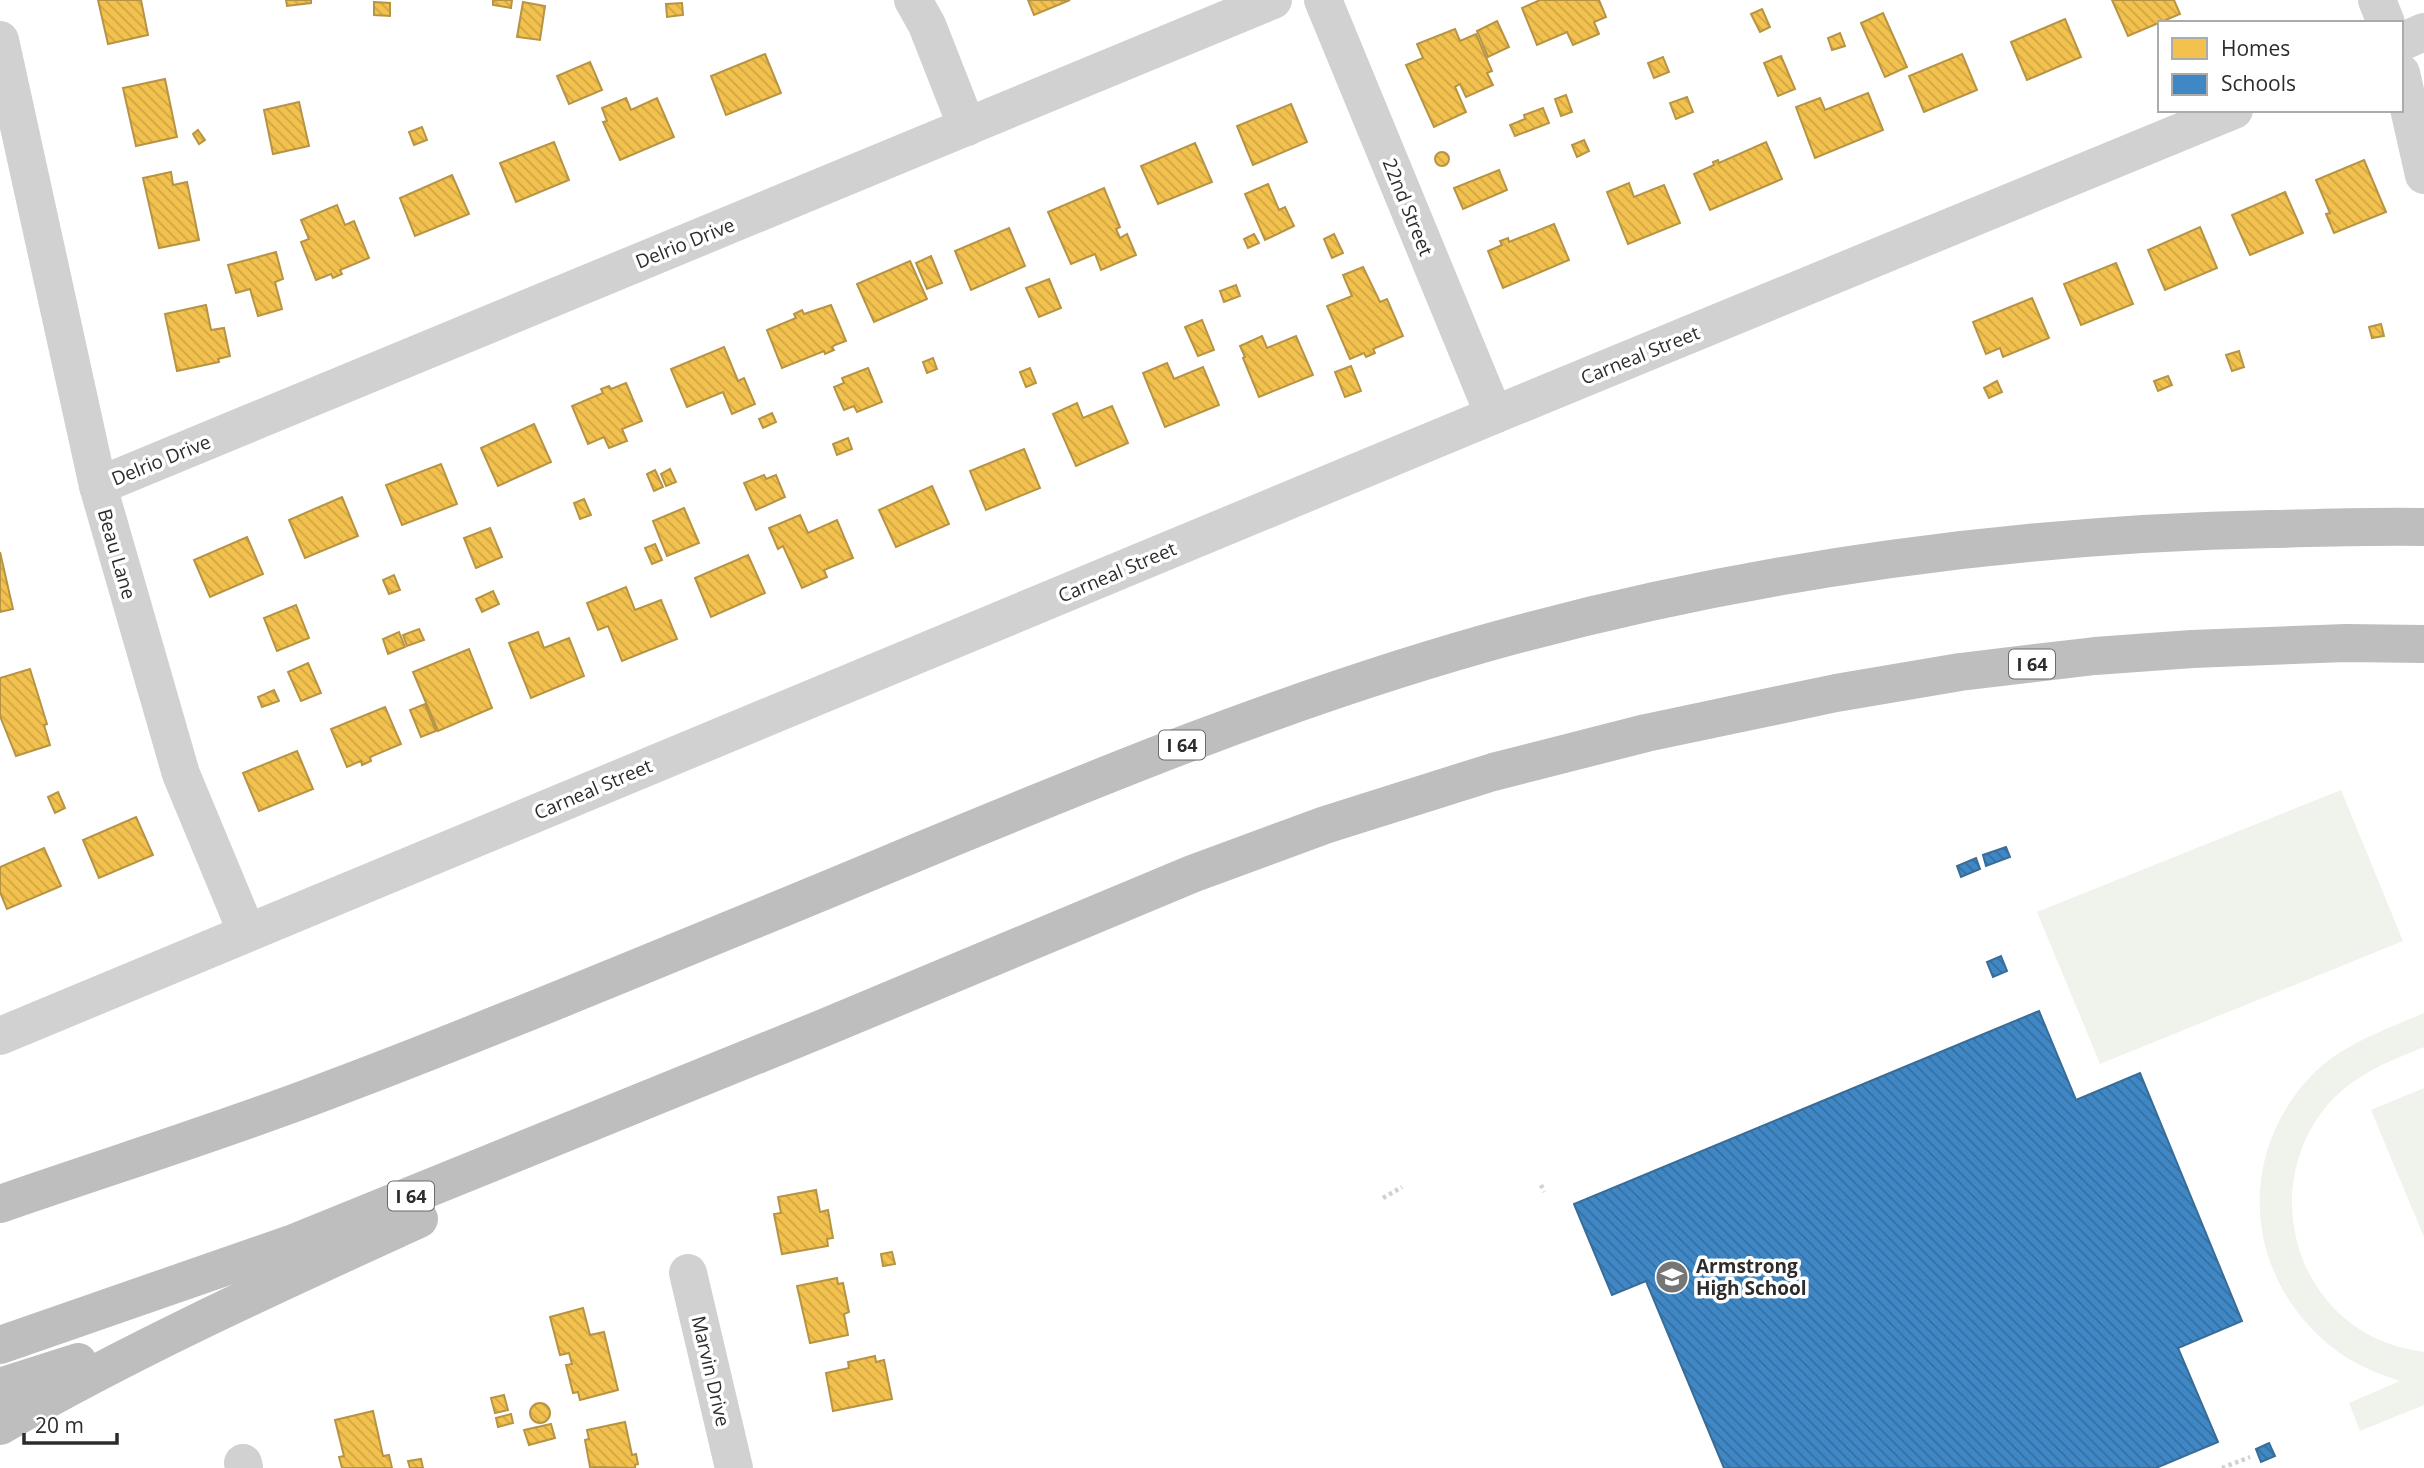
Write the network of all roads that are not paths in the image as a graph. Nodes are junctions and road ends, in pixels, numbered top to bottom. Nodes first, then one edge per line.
1 (913, 0) edge
2 (1273, 0) edge
3 (1323, 0) edge
4 (2377, 0) edge
5 (2385, 21) edge
6 (2424, 32) edge
7 (0, 40) edge
8 (2403, 40) edge
9 (2403, 82) edge
10 (2229, 112) edge
11 (967, 127) junction
12 (2424, 175) edge
13 (1494, 415) junction
14 (98, 486) junction
15 (2424, 527) edge
16 (2424, 645) edge
17 (247, 933) junction
18 (816, 1031) junction
19 (0, 1036) edge
20 (0, 1204) edge
21 (688, 1273) dead end
22 (184, 1327) junction
23 (0, 1345) edge
24 (0, 1387) edge
25 (0, 1426) edge
26 (734, 1468) edge

1 - 11 street
2 - 11 street, Delrio Drive
3 - 13 street, 22nd Street
4 - 5 street
6 - 8 street
7 - 14 street, Beau Lane
9 - 12 street
10 - 13 street, Carneal Street
11 - 14 street, Delrio Drive
13 - 17 street, Carneal Street
14 - 17 street, Beau Lane
15 - 20 highway, I 64
16 - 18 highway, I 64
17 - 19 street, Carneal Street
18 - 22 highway
18 - 23 highway, I 64
21 - 26 street, Marvin Drive
22 - 24 highway
22 - 25 highway

